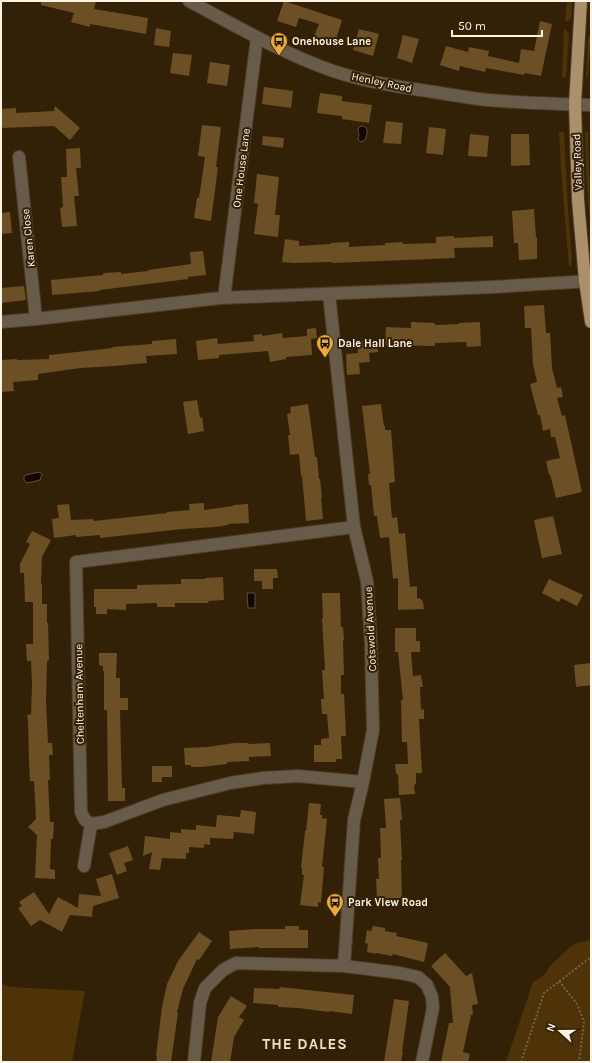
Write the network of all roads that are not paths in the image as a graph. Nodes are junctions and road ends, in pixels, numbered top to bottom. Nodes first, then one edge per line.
1 (189, 1) edge
2 (581, 1) edge
3 (257, 38) junction
4 (575, 104) junction
5 (591, 104) edge
6 (19, 157) dead end
7 (588, 281) edge
8 (329, 294) junction
9 (224, 298) junction
10 (36, 319) junction
11 (1, 322) edge
12 (591, 322) edge
13 (354, 527) junction
14 (363, 782) junction
15 (90, 824) junction
16 (84, 866) dead end
17 (344, 966) junction
18 (194, 1062) edge
19 (422, 1062) edge

1 - 3 street, Henley Road
2 - 4 main road, Valley Road
3 - 4 street, Henley Road
3 - 9 street, One House Lane
4 - 5 street, Henley Road
4 - 7 main road, Valley Road
6 - 10 street, Karen Close
7 - 8 street
7 - 12 main road, Valley Road
8 - 9 street
8 - 13 street, Cotswold Avenue
9 - 10 street
10 - 11 street
13 - 14 street, Cotswold Avenue
13 - 15 street, Cheltenham Avenue
14 - 15 street
14 - 17 street, Cotswold Avenue
15 - 16 street
17 - 18 street
17 - 19 street

